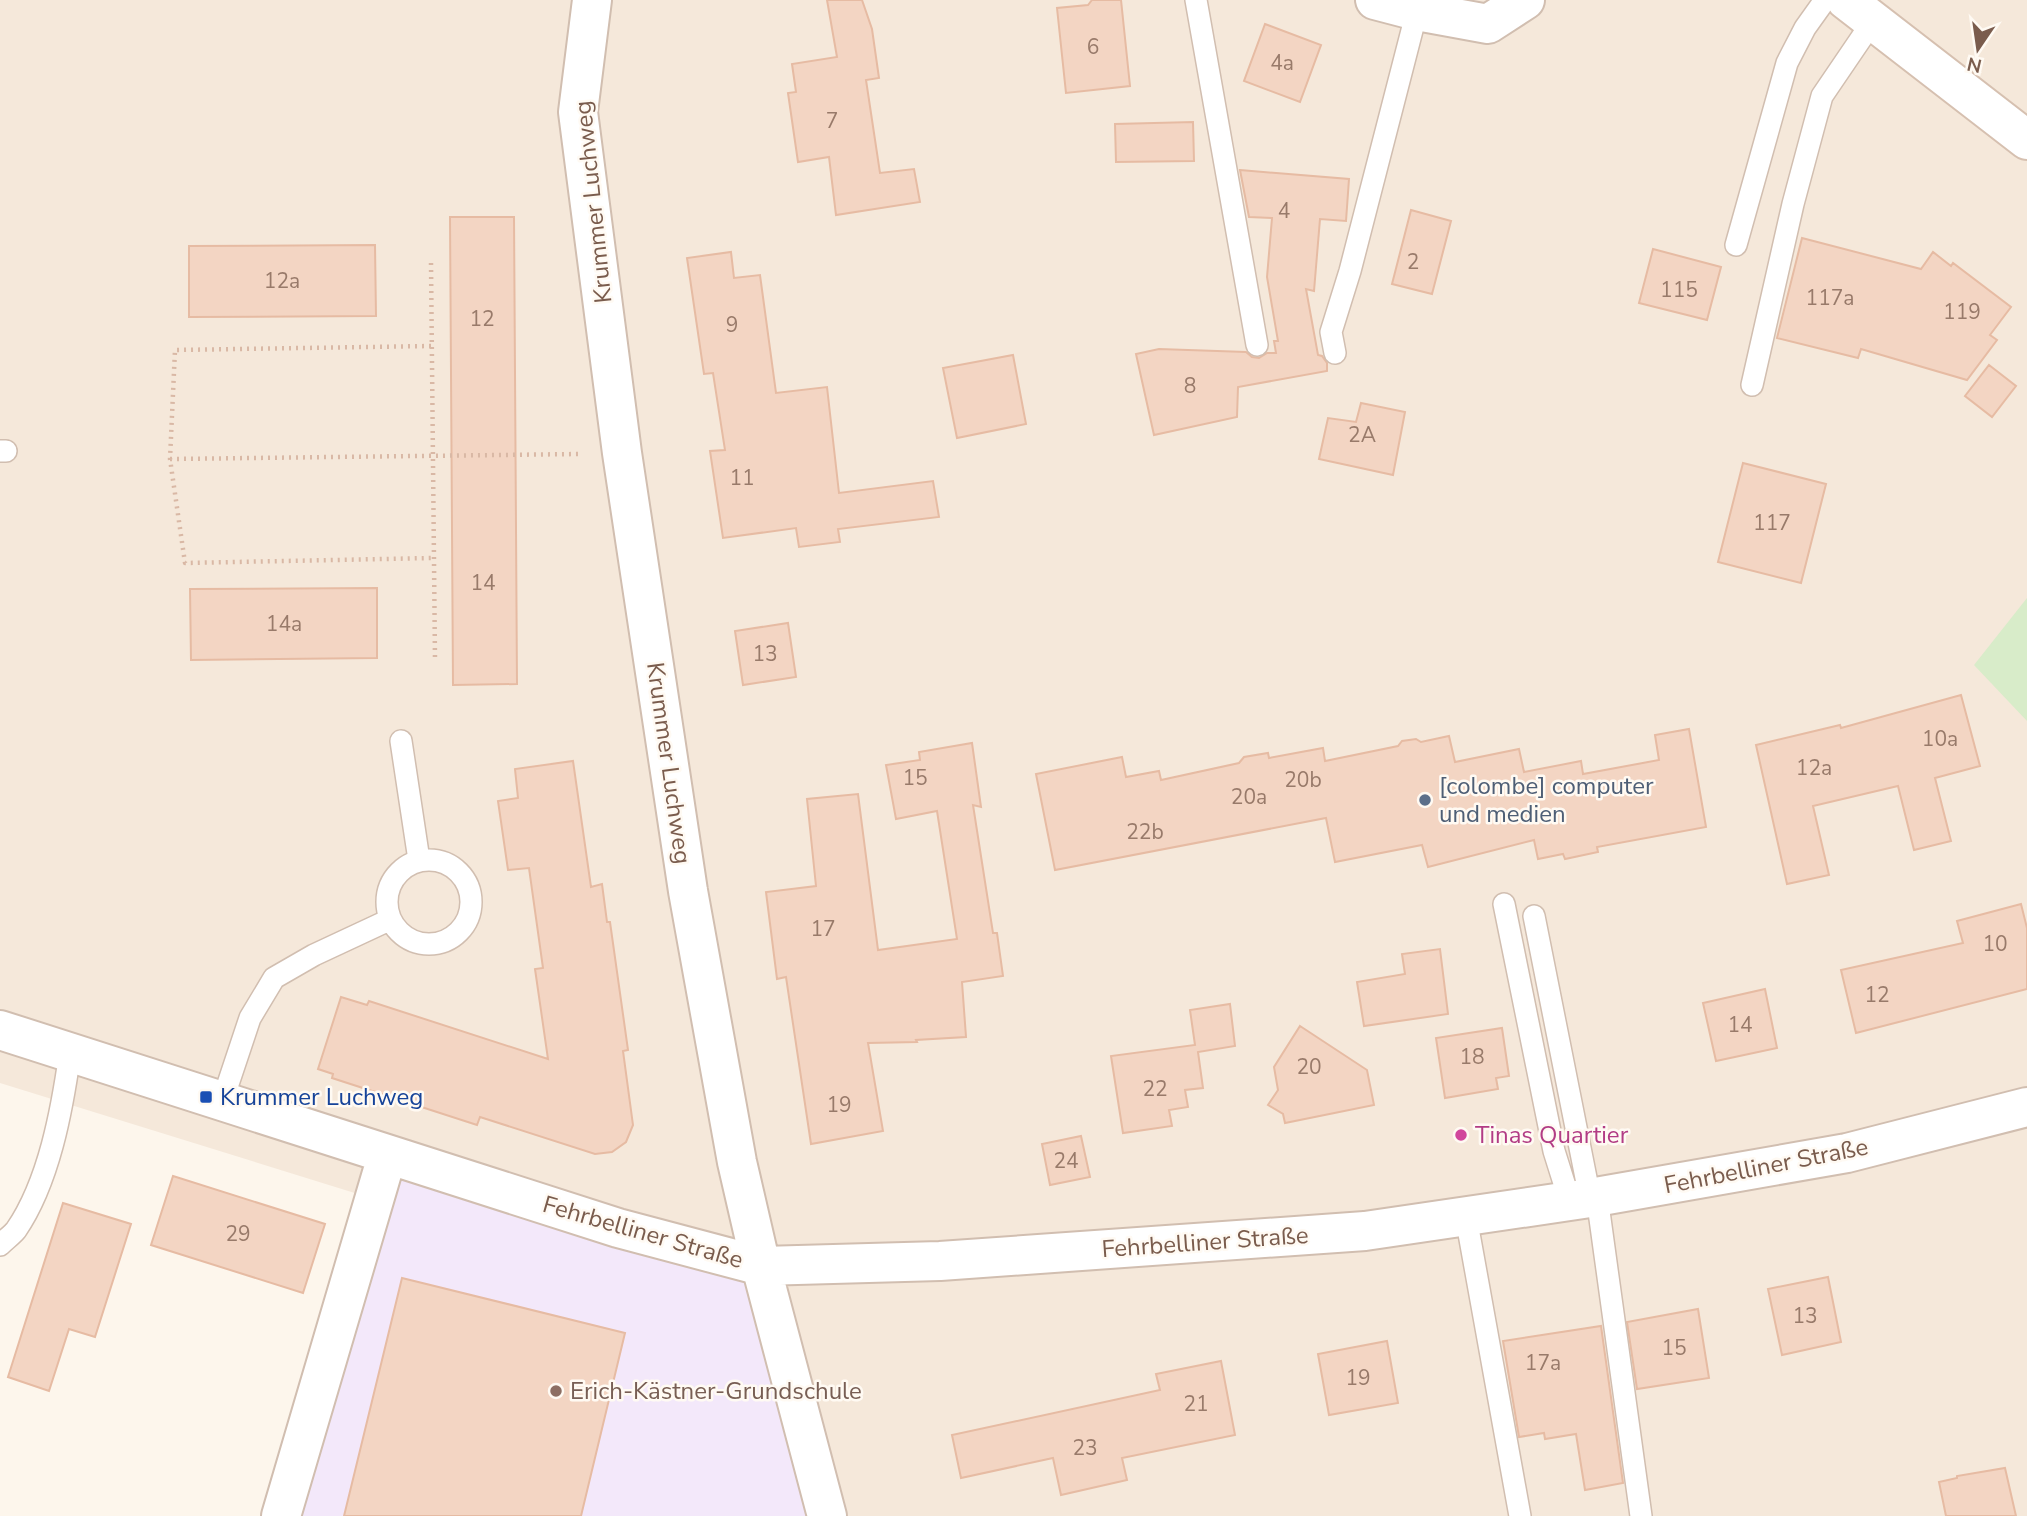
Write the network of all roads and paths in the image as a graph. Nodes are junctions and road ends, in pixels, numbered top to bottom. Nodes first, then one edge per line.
1 (592, 0) edge
2 (1196, 0) edge
3 (1375, 0) edge
4 (1525, 0) edge
5 (1825, 0) edge
6 (1860, 10) edge
7 (1417, 11) junction
8 (2027, 140) edge
9 (1736, 245) dead end
10 (431, 263) dead end
11 (431, 345) junction
12 (1257, 345) dead end
13 (1335, 353) dead end
14 (1752, 385) dead end
15 (622, 453) junction
16 (432, 456) junction
17 (170, 459) junction
18 (433, 558) junction
19 (435, 660) dead end
20 (401, 741) dead end
21 (419, 860) junction
22 (1504, 904) dead end
23 (1534, 916) dead end
24 (389, 920) junction
25 (0, 1031) edge
26 (69, 1053) junction
27 (222, 1102) junction
28 (2027, 1107) edge
29 (387, 1156) junction
30 (1586, 1199) junction
31 (1466, 1217) junction
32 (0, 1245) edge
33 (761, 1266) junction
34 (281, 1516) edge
35 (827, 1516) edge
36 (1520, 1516) edge
37 (1641, 1516) edge

1 - 15 street, Krummer Luchweg
2 - 12 lane
3 - 7 street
4 - 7 street
5 - 9 lane
6 - 8 street
6 - 14 lane
7 - 13 lane
10 - 11 path
11 - 16 path
11 - 17 path
15 - 16 path
15 - 33 street, Krummer Luchweg
16 - 17 path
16 - 18 path
17 - 18 path
18 - 19 path
20 - 21 lane
21 - 24 lane
21 - 24 lane
22 - 30 lane
23 - 30 lane
24 - 27 lane
25 - 26 street, Fehrbelliner Straße
26 - 27 street, Fehrbelliner Straße
26 - 32 lane
27 - 29 street, Fehrbelliner Straße
28 - 30 street, Fehrbelliner Straße
29 - 33 street, Fehrbelliner Straße
29 - 34 street
30 - 31 street, Fehrbelliner Straße
30 - 37 lane
31 - 33 street, Fehrbelliner Straße
31 - 36 lane
33 - 35 street, Krummer Luchweg

